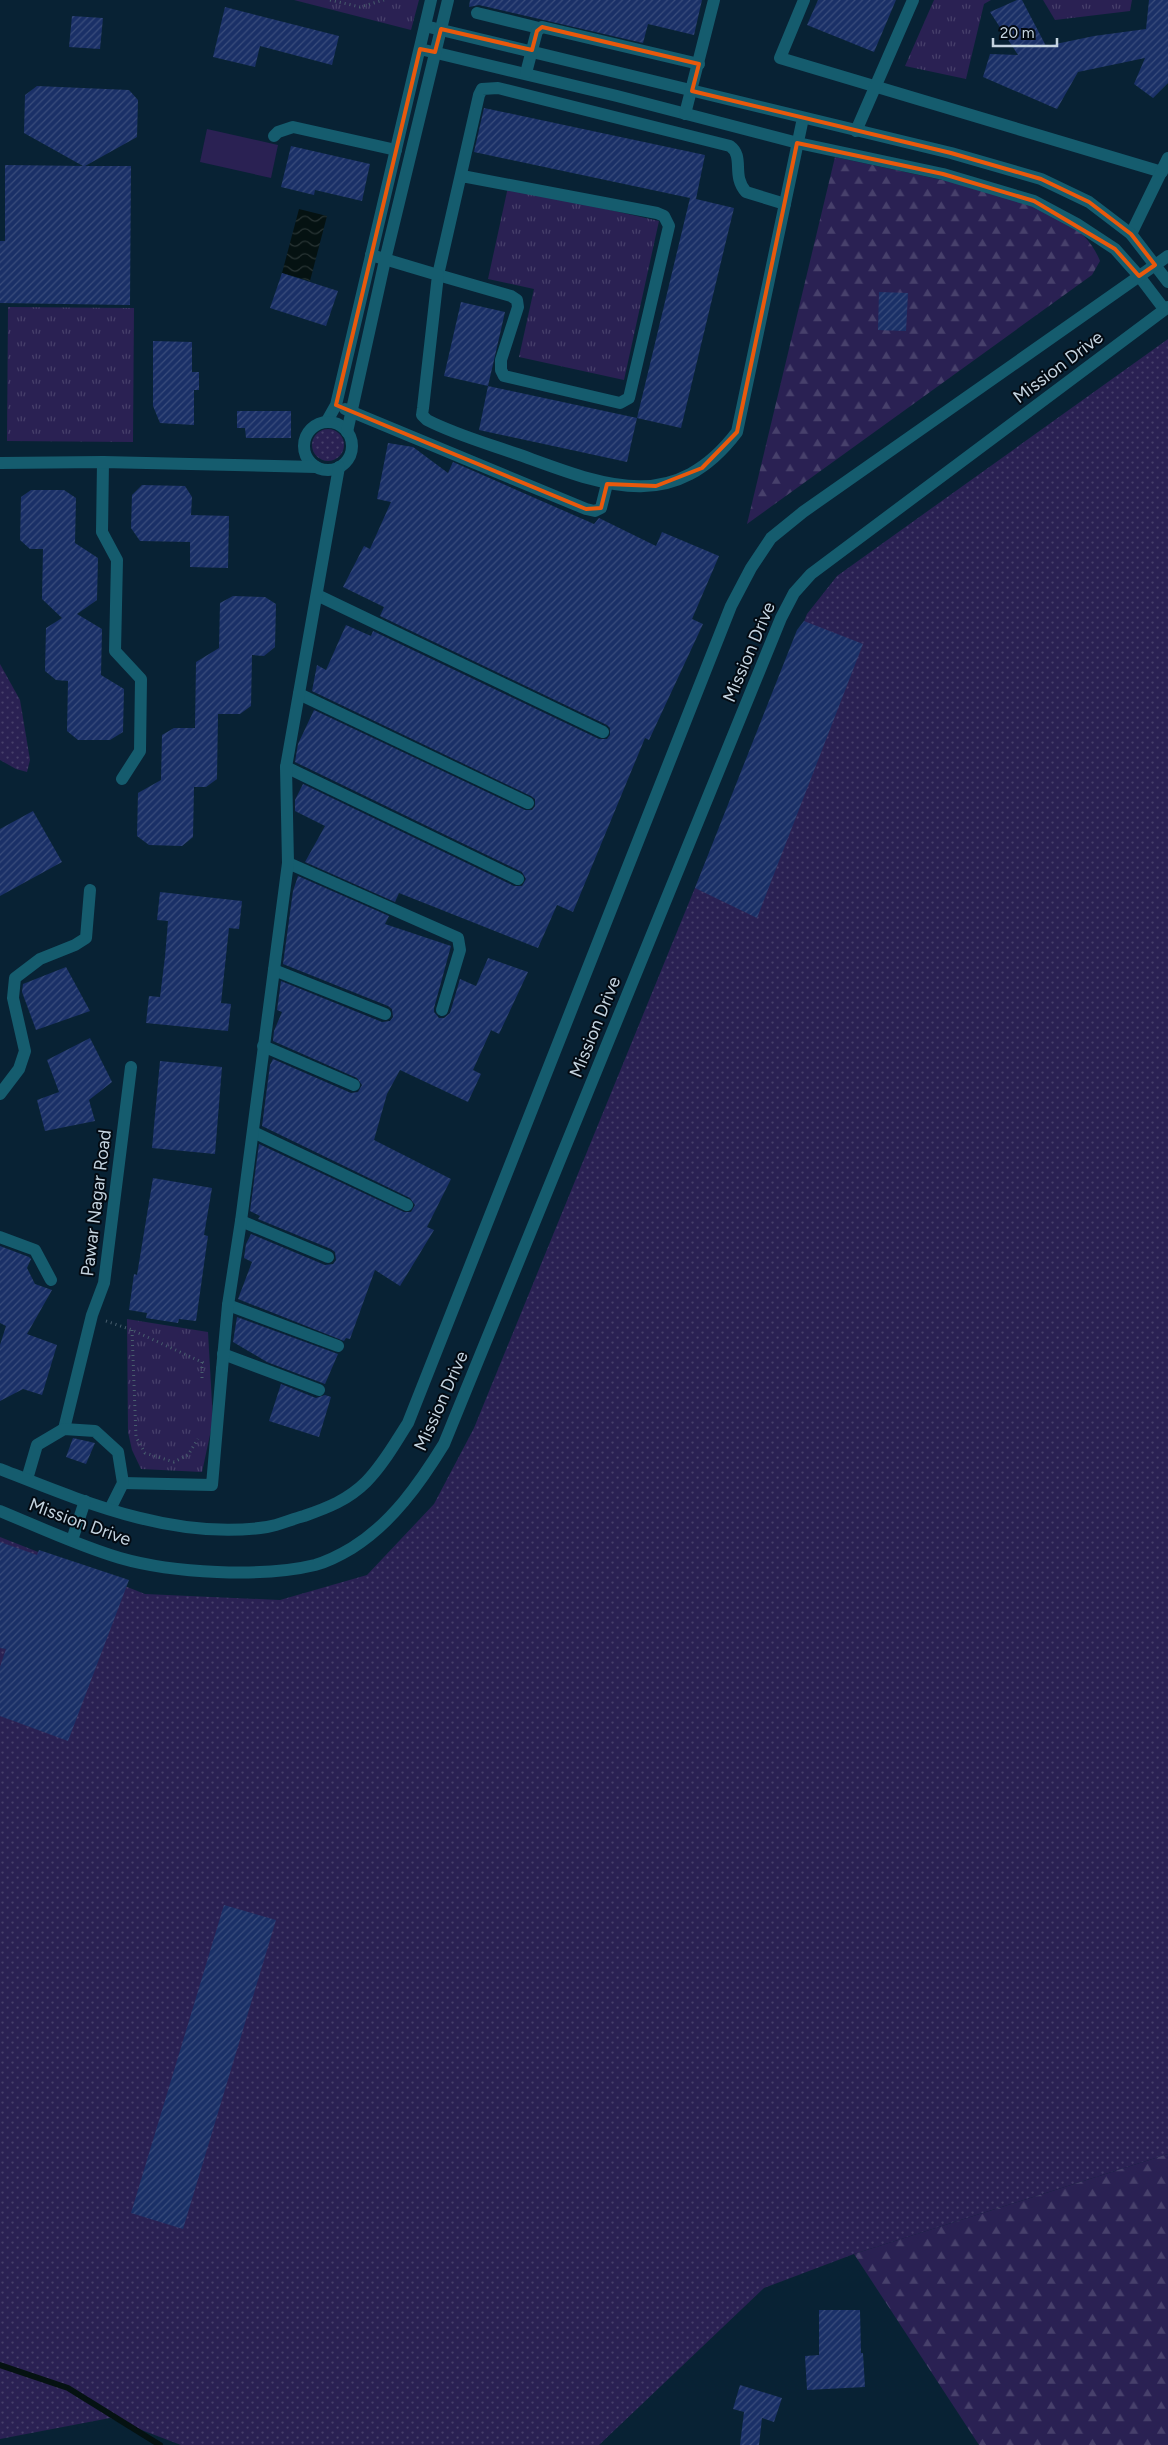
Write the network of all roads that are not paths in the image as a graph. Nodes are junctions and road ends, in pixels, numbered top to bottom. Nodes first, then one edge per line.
1 (431, 0) edge
2 (448, 0) edge
3 (714, 0) edge
4 (804, 0) edge
5 (913, 0) edge
6 (477, 13) dead end
7 (425, 26) junction
8 (539, 28) junction
9 (441, 30) junction
10 (420, 49) junction
11 (532, 50) junction
12 (435, 52) junction
13 (699, 64) junction
14 (526, 73) junction
15 (875, 86) junction
16 (692, 91) junction
17 (617, 96) junction
18 (684, 114) junction
19 (610, 116) junction
20 (803, 118) junction
21 (856, 131) junction
22 (274, 136) dead end
23 (798, 143) junction
24 (396, 150) junction
25 (951, 153) junction
26 (1168, 158) edge
27 (1162, 172) junction
28 (943, 174) junction
29 (462, 176) junction
30 (785, 204) junction
31 (1130, 234) junction
32 (371, 255) junction
33 (1168, 256) edge
34 (385, 260) junction
35 (1155, 264) junction
36 (438, 275) junction
37 (1139, 276) junction
38 (1168, 282) edge
39 (1166, 308) edge
40 (336, 405) junction
41 (352, 413) junction
42 (327, 421) junction
43 (348, 432) junction
44 (103, 462) junction
45 (0, 463) edge
46 (340, 466) junction
47 (316, 467) junction
48 (608, 484) junction
49 (317, 595) junction
50 (299, 694) junction
51 (604, 732) dead end
52 (286, 768) junction
53 (122, 780) dead end
54 (528, 803) dead end
55 (288, 863) junction
56 (518, 879) dead end
57 (90, 890) dead end
58 (274, 970) junction
59 (442, 1010) dead end
60 (385, 1014) dead end
61 (264, 1046) junction
62 (131, 1067) dead end
63 (354, 1085) dead end
64 (0, 1094) edge
65 (253, 1132) junction
66 (407, 1205) dead end
67 (241, 1221) junction
68 (0, 1237) edge
69 (328, 1257) dead end
70 (51, 1280) dead end
71 (228, 1305) junction
72 (338, 1346) dead end
73 (224, 1354) junction
74 (319, 1390) dead end
75 (64, 1429) junction
76 (0, 1469) edge
77 (27, 1479) junction
78 (123, 1483) junction
79 (86, 1502) junction
80 (110, 1509) junction
81 (0, 1511) edge
82 (72, 1540) junction

1 - 7 street
2 - 9 street
3 - 13 street
4 - 15 street
5 - 15 street
6 - 8 street
7 - 9 street
7 - 10 street
8 - 11 street
8 - 13 street
9 - 11 street
9 - 12 street
10 - 12 street
10 - 24 street
11 - 14 street
11 - 16 street
12 - 14 street
12 - 34 street
13 - 16 street
14 - 17 street
15 - 21 street
15 - 27 street
16 - 18 street
16 - 20 street
17 - 18 street
17 - 19 street
18 - 23 street
19 - 29 street
19 - 30 street
20 - 21 street
20 - 23 street
21 - 25 street
22 - 24 street
23 - 28 street
23 - 30 street
24 - 32 street
25 - 28 street
25 - 31 street
26 - 27 street
27 - 31 street
28 - 37 street
29 - 36 street
29 - 36 street
30 - 48 street
31 - 35 street
32 - 34 street
32 - 40 street
33 - 35 street, Mission Drive
34 - 36 street
34 - 41 street
35 - 37 street, Mission Drive
35 - 38 street
36 - 48 street
37 - 39 street
37 - 80 street, Mission Drive
39 - 82 street, Mission Drive
40 - 41 street
40 - 42 street
41 - 43 street
41 - 48 street
42 - 43 street
42 - 47 street
43 - 46 street
44 - 45 street
44 - 47 street
44 - 53 street
46 - 47 street
46 - 49 street
49 - 50 street
49 - 51 street
50 - 52 street
50 - 54 street
52 - 55 street
52 - 56 street
55 - 58 street
55 - 59 street
57 - 64 street
58 - 60 street
58 - 61 street
61 - 63 street
61 - 65 street
62 - 75 street, Pawar Nagar Road
65 - 66 street
65 - 67 street
67 - 69 street
67 - 71 street
68 - 70 street
71 - 72 street
71 - 73 street
73 - 74 street
73 - 78 street
75 - 77 street
75 - 78 street
76 - 77 street, Mission Drive
77 - 79 street, Mission Drive
78 - 80 street
79 - 80 street, Mission Drive
79 - 82 street
81 - 82 street, Mission Drive

